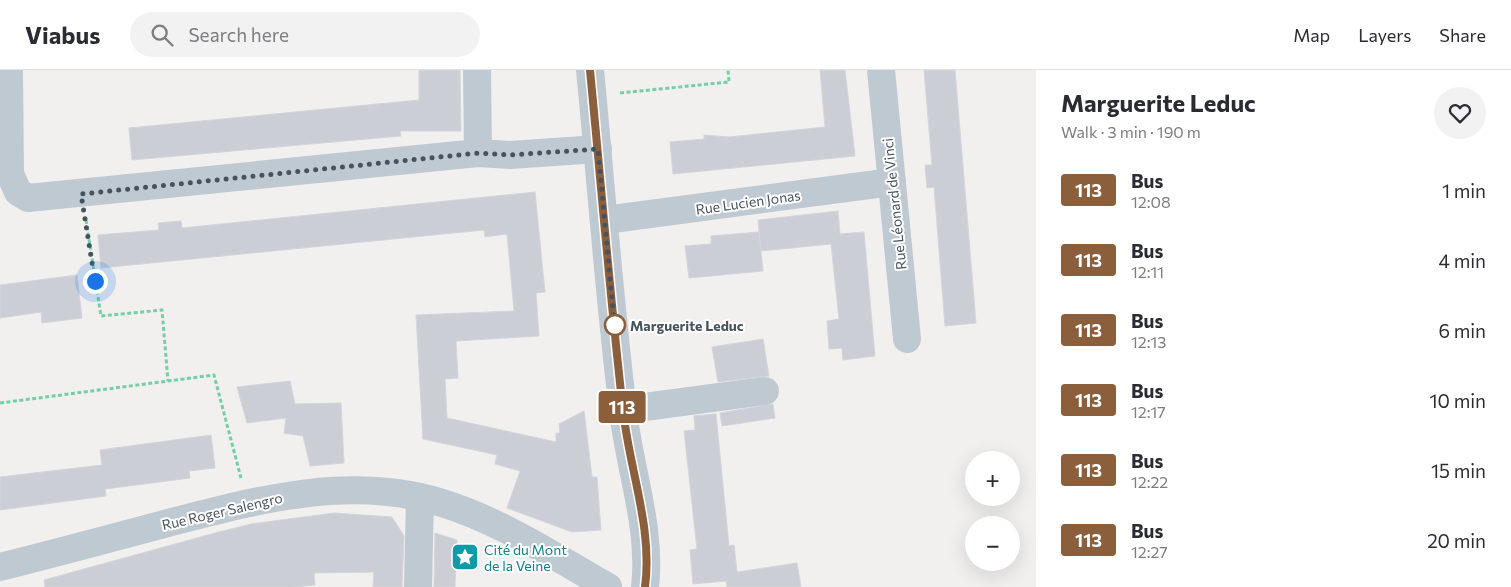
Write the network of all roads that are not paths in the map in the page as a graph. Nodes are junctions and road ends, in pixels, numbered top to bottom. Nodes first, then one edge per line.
1 (9, 70) edge
2 (477, 70) edge
3 (881, 70) edge
4 (592, 83) edge
5 (598, 149) junction
6 (478, 153) junction
7 (892, 182) junction
8 (604, 220) junction
9 (907, 338) dead end
10 (765, 391) dead end
11 (622, 410) junction
12 (420, 497) junction
13 (0, 567) edge
14 (418, 587) edge
15 (608, 587) edge
16 (645, 587) edge

1 - 6 street
2 - 6 street
3 - 7 street, Rue Léonard de Vinci
4 - 5 street
5 - 6 street
5 - 8 street
7 - 8 street, Rue Lucien Jonas
7 - 9 street, Rue Léonard de Vinci
8 - 11 street
10 - 11 street
11 - 16 street
12 - 13 street, Rue Roger Salengro
12 - 14 street
12 - 15 street, Rue Roger Salengro

